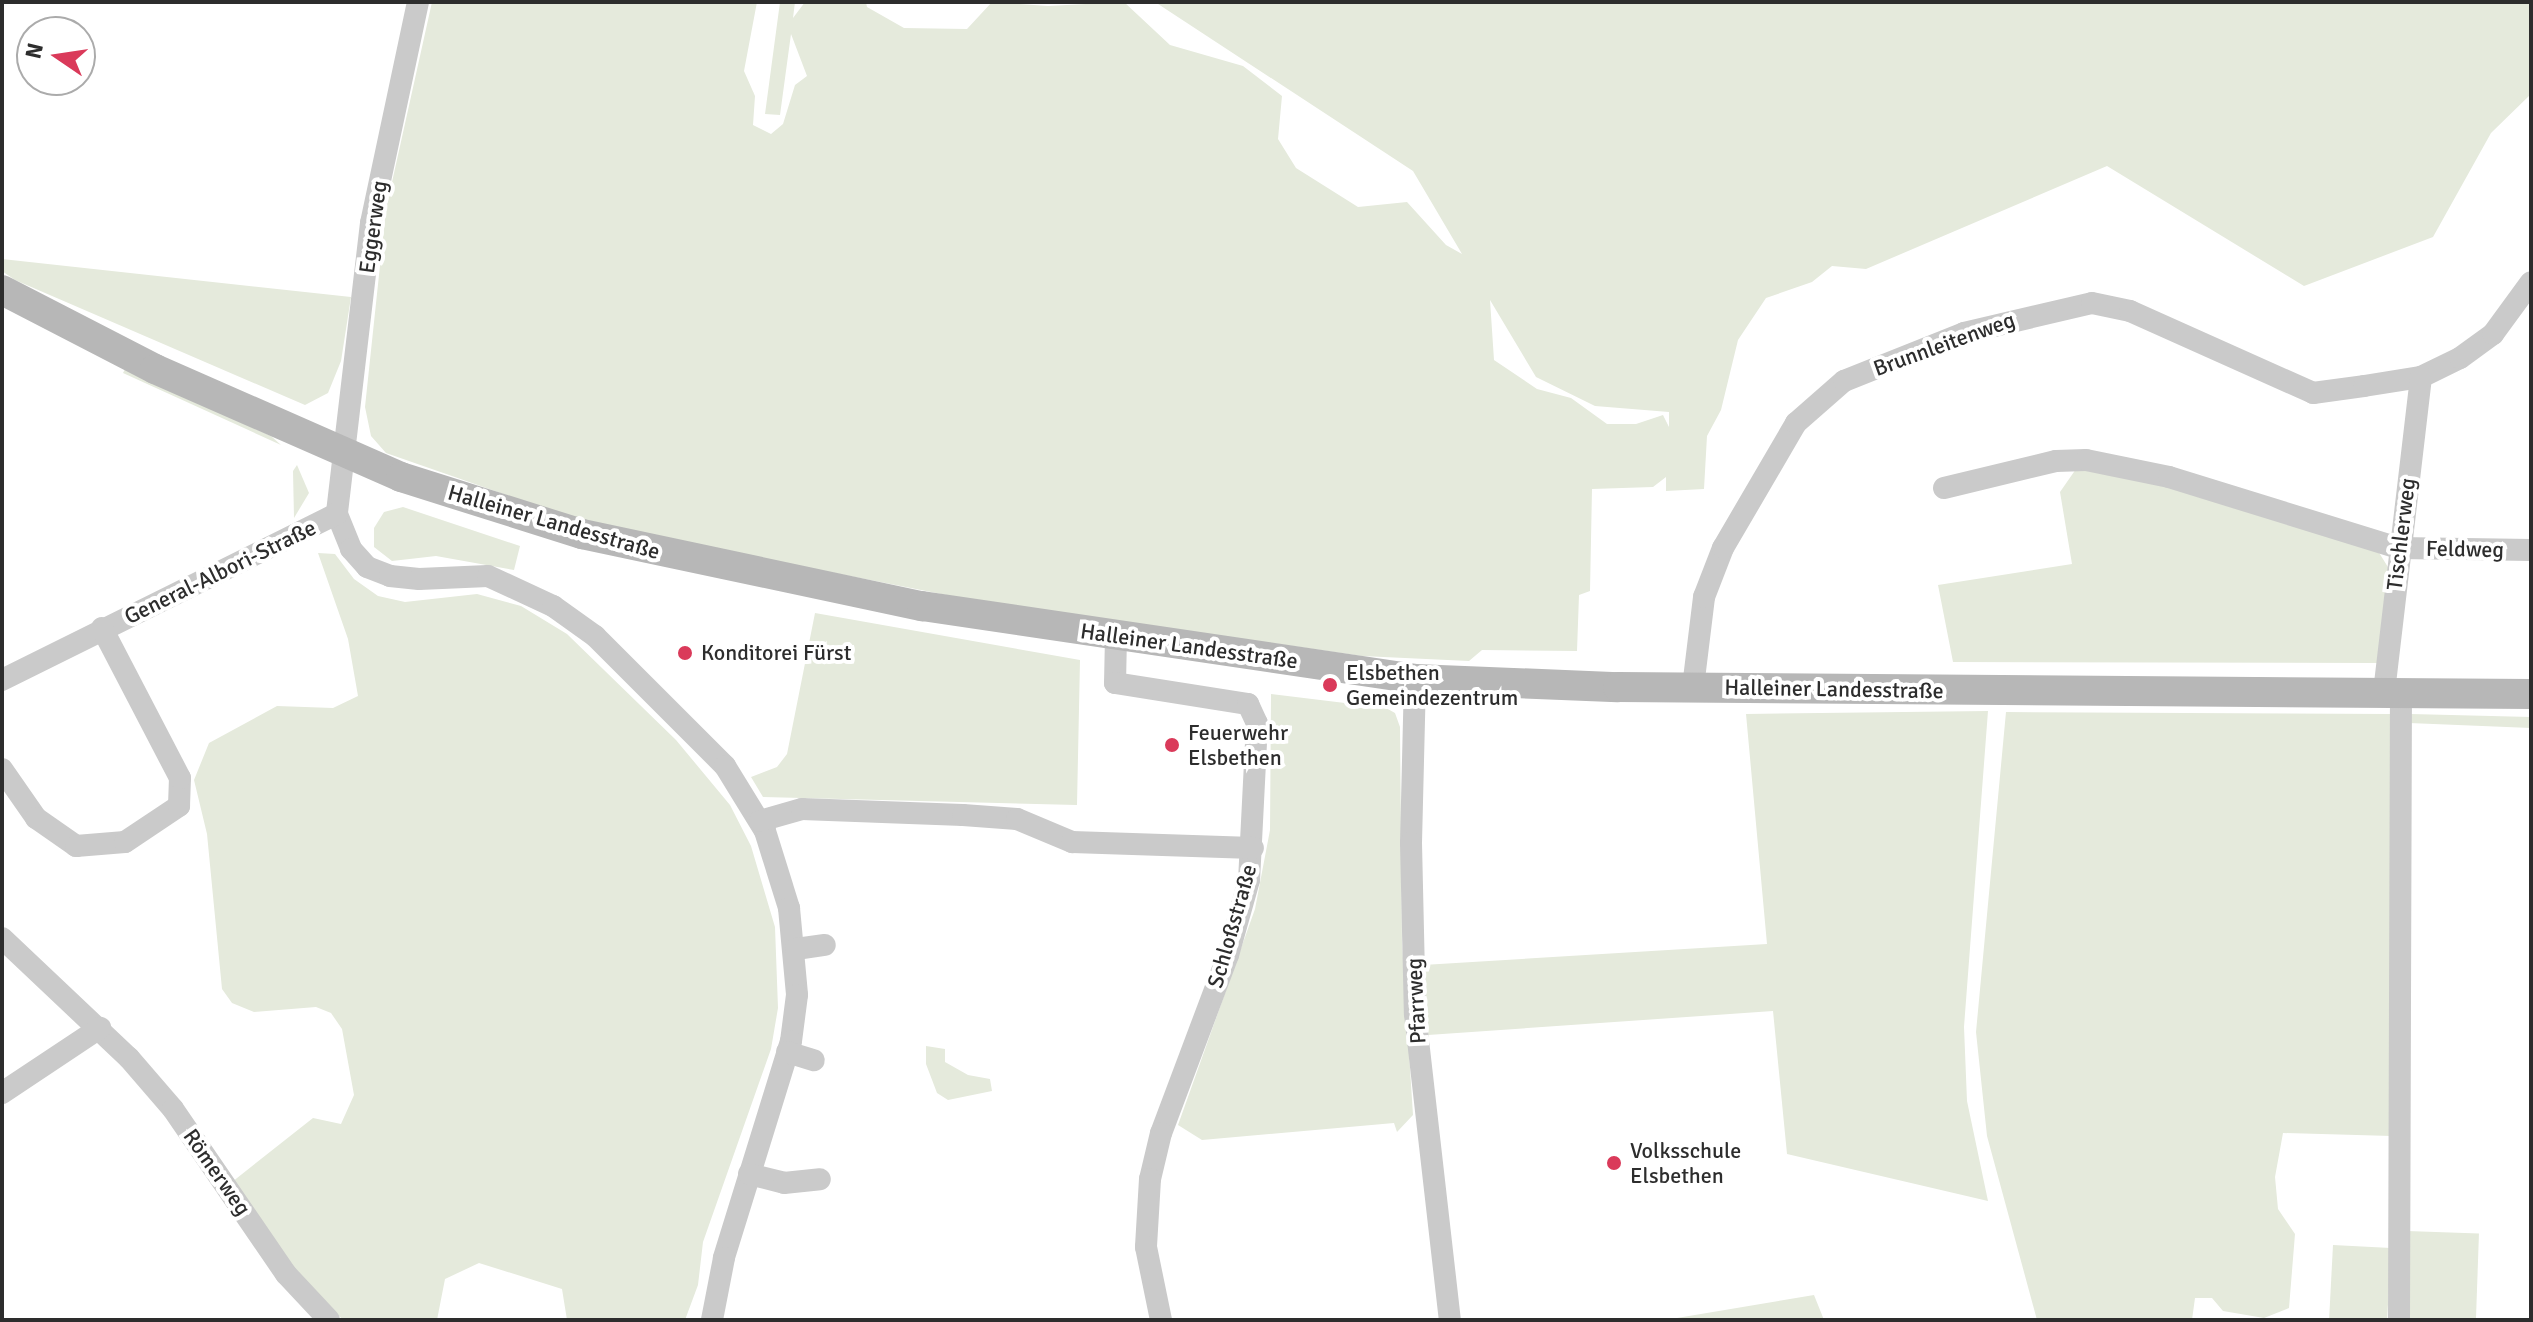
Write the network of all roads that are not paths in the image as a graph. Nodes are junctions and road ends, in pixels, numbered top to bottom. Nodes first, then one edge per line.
1 (418, 2) edge
2 (2531, 282) edge
3 (2, 290) edge
4 (2421, 377) junction
5 (344, 455) junction
6 (1944, 488) dead end
7 (337, 514) junction
8 (2399, 548) junction
9 (2531, 550) edge
10 (102, 628) junction
11 (1116, 636) junction
12 (1415, 679) junction
13 (2, 680) edge
14 (1693, 687) junction
15 (2392, 692) junction
16 (2531, 694) edge
17 (2, 769) edge
18 (760, 821) junction
19 (1253, 848) junction
20 (2, 938) edge
21 (825, 945) dead end
22 (796, 949) junction
23 (100, 1028) junction
24 (787, 1052) junction
25 (814, 1060) dead end
26 (2, 1093) edge
27 (749, 1174) junction
28 (820, 1179) dead end
29 (329, 1320) edge
30 (712, 1320) edge
31 (1161, 1320) edge
32 (1450, 1320) edge
33 (2399, 1320) edge

1 - 5 street, Eggerweg
2 - 4 street, Brunnleitenweg
3 - 5 main road, Halleiner Landesstraße
4 - 8 street, Tischlerweg
4 - 14 street, Brunnleitenweg
5 - 7 street, Eggerweg
5 - 11 main road, Halleiner Landesstraße
6 - 8 street, Feldweg
7 - 10 street, General-Albori-Straße
7 - 18 street
8 - 9 street, Feldweg
8 - 15 street, Tischlerweg
10 - 13 street, General-Albori-Straße
10 - 17 street, General-Albori-Straße
11 - 12 main road, Halleiner Landesstraße
11 - 19 street, Schloßstraße
12 - 14 main road, Halleiner Landesstraße
12 - 32 street, Pfarrweg
14 - 15 main road, Halleiner Landesstraße
15 - 16 main road, Halleiner Landesstraße
15 - 33 street, Tischlerweg
18 - 19 street
18 - 22 street
19 - 31 street, Schloßstraße
20 - 23 street, Römerweg
21 - 22 street
22 - 24 street
23 - 26 street
23 - 29 street, Römerweg
24 - 25 street
24 - 27 street
27 - 28 street
27 - 30 street

